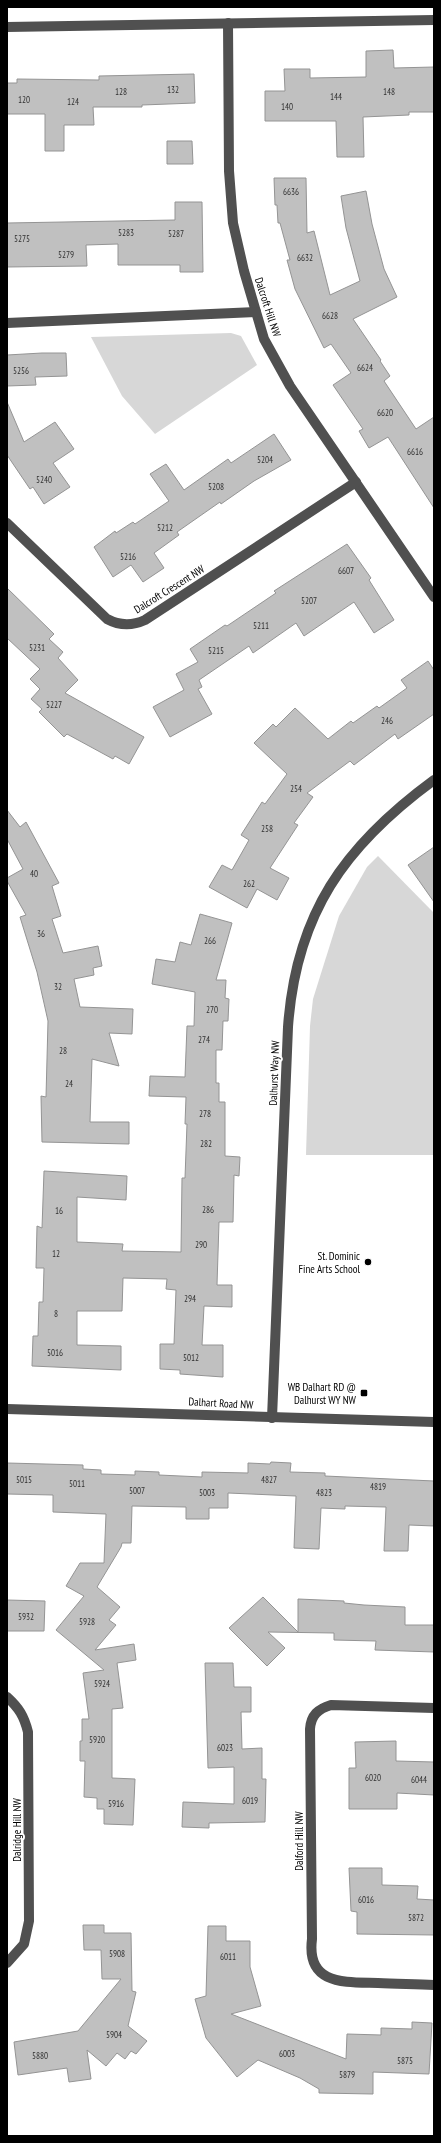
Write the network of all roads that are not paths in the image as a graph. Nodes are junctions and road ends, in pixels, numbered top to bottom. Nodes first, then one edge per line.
1 (434, 20) edge
2 (228, 23) junction
3 (7, 27) edge
4 (256, 312) junction
5 (7, 323) edge
6 (356, 482) junction
7 (7, 523) edge
8 (434, 597) edge
9 (434, 780) edge
10 (7, 1409) edge
11 (272, 1418) junction
12 (434, 1422) edge
13 (7, 1697) edge
14 (434, 1708) edge
15 (7, 1963) edge
16 (434, 1985) edge

1 - 2 street
2 - 3 street
2 - 4 street, Dalcroft Hill NW
4 - 5 street
4 - 6 street, Dalcroft Hill NW
6 - 7 street, Dalcroft Crescent NW
6 - 8 street, Dalcroft Hill NW
9 - 11 street, Dalhurst Way NW
10 - 11 street, Dalhart Road NW
11 - 12 street, Dalhart Road NW
13 - 15 street, Dalridge Hill NW
14 - 16 street, Dalford Hill NW

